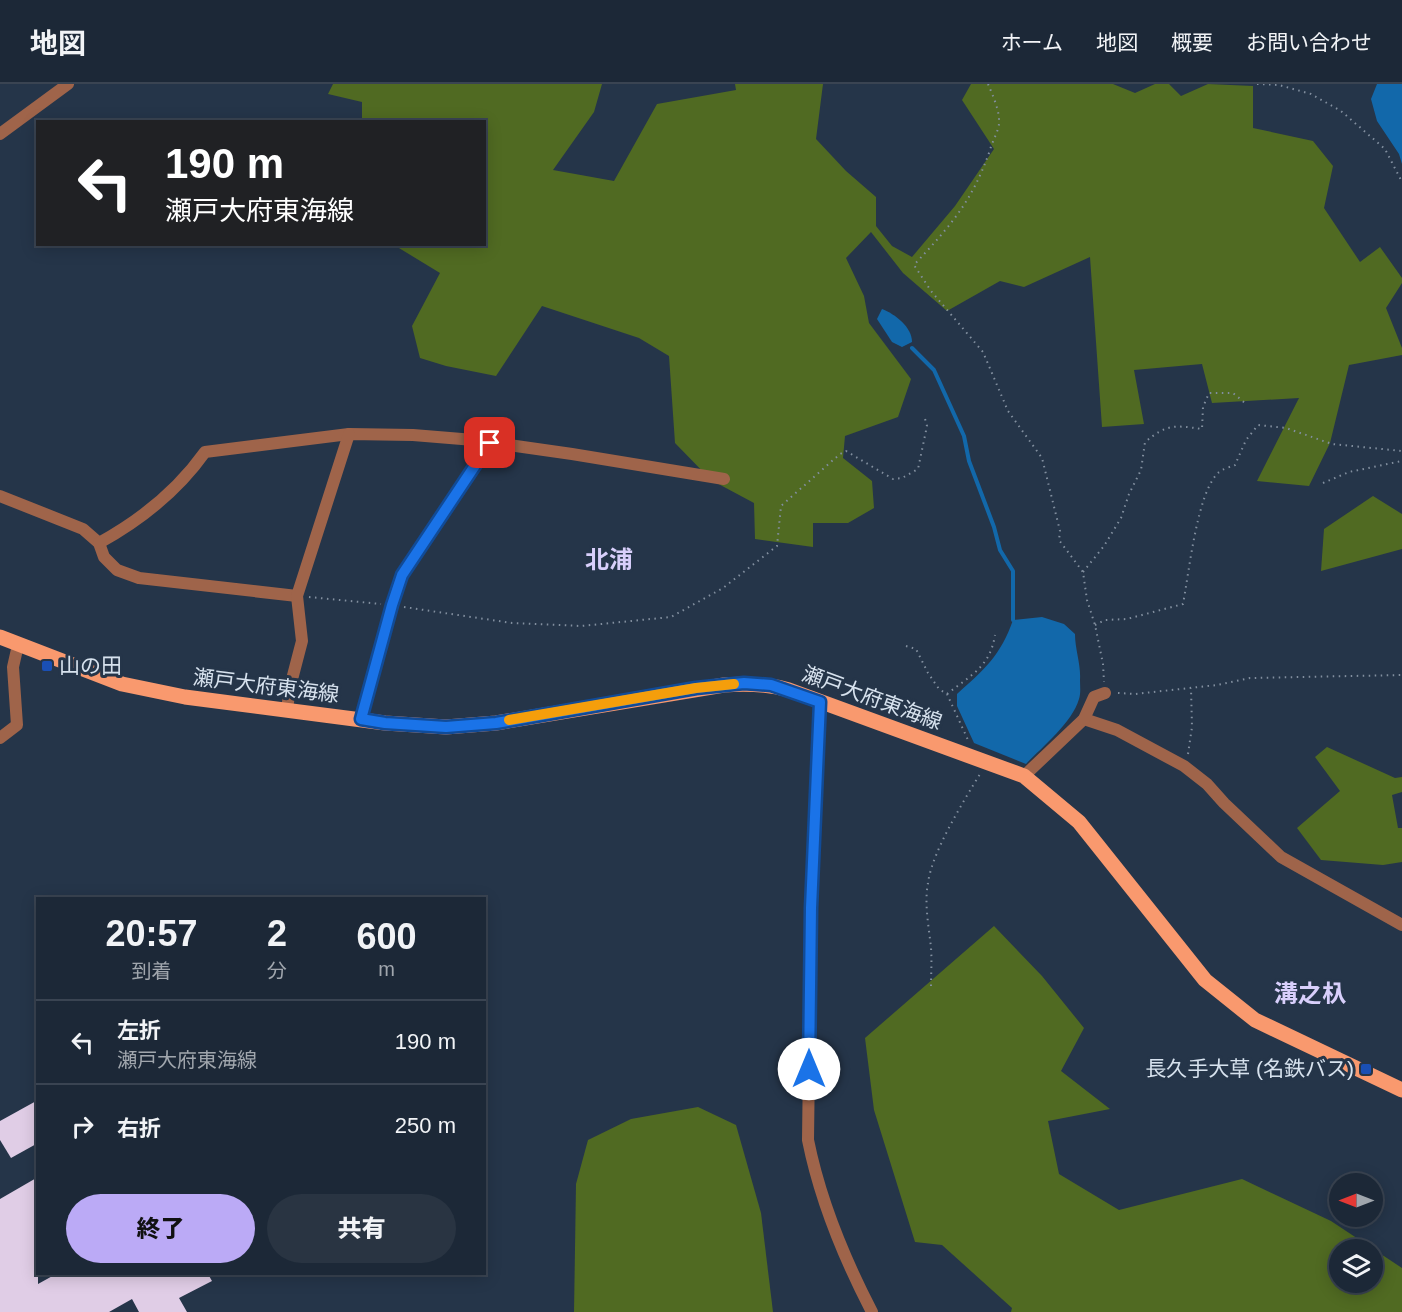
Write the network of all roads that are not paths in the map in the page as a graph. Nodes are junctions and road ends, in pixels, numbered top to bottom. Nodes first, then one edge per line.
1 (68, 84) edge
2 (0, 134) edge
3 (349, 435) junction
4 (490, 443) junction
5 (724, 479) dead end
6 (0, 496) edge
7 (99, 543) junction
8 (297, 596) junction
9 (0, 638) edge
10 (18, 645) junction
11 (1105, 693) road end
12 (820, 702) junction
13 (287, 710) junction
14 (361, 719) junction
15 (1084, 719) junction
16 (0, 738) edge
17 (1024, 776) junction
18 (1402, 926) edge
19 (1402, 1090) edge
20 (872, 1312) edge

1 - 2 street
3 - 4 street
3 - 7 street
3 - 8 street
4 - 5 street
4 - 14 street
6 - 7 street
7 - 8 street
8 - 13 street
9 - 10 main road, 瀬戸大府東海線
10 - 13 main road, 瀬戸大府東海線
10 - 16 street
11 - 15 street
12 - 14 main road, 瀬戸大府東海線
12 - 17 main road, 瀬戸大府東海線
12 - 20 street
13 - 14 main road, 瀬戸大府東海線
15 - 17 street
15 - 18 street
17 - 19 main road, 瀬戸大府東海線

